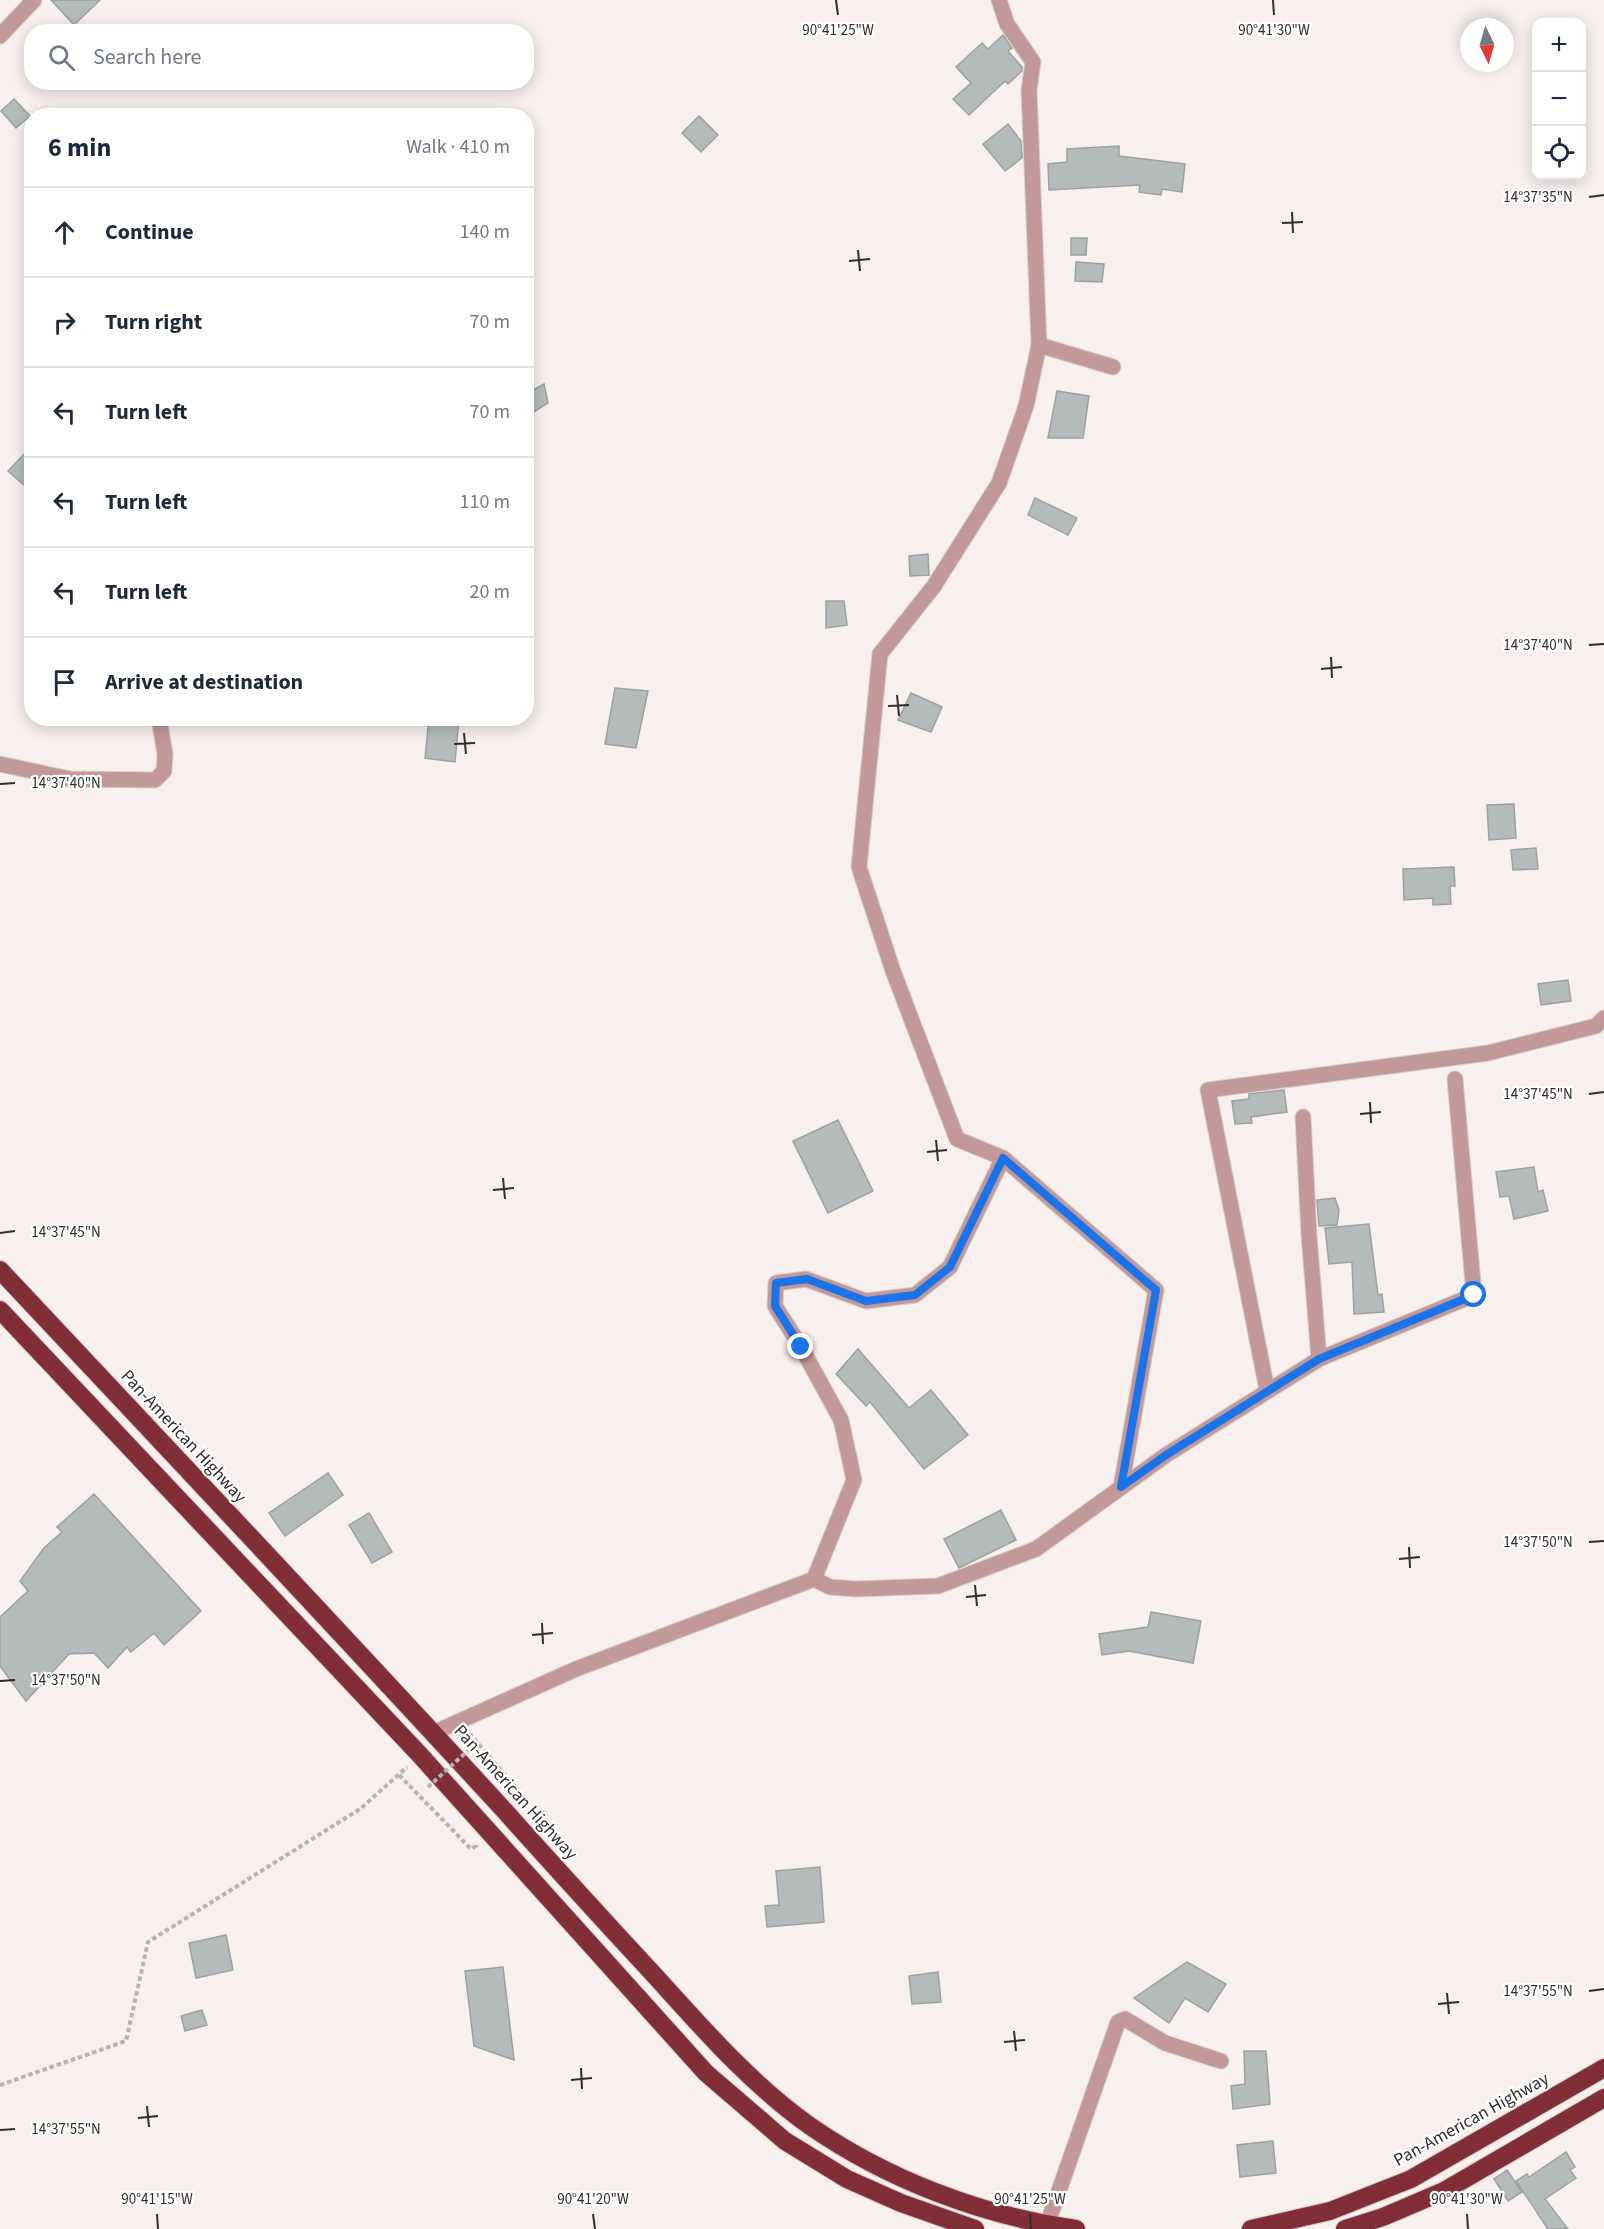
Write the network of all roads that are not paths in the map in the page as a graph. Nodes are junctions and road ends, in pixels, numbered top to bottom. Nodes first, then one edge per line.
1 (34, 0) edge
2 (999, 0) edge
3 (0, 36) edge
4 (1039, 345) junction
5 (1113, 367) dead end
6 (160, 726) edge
7 (0, 764) edge
8 (1604, 1018) edge
9 (1455, 1079) dead end
10 (1303, 1117) dead end
11 (1003, 1158) junction
12 (0, 1270) edge
13 (0, 1311) edge
14 (1319, 1359) junction
15 (1267, 1390) junction
16 (1121, 1487) junction
17 (814, 1578) junction
18 (433, 1733) junction
19 (1221, 2061) dead end
20 (1604, 2068) edge
21 (1604, 2098) edge
22 (1047, 2225) junction
23 (975, 2229) edge
24 (1076, 2229) edge
25 (1251, 2229) edge
26 (1345, 2229) edge

1 - 3 street
2 - 4 street
4 - 5 street
4 - 11 street
6 - 7 street
8 - 15 street
9 - 14 street
10 - 14 street
11 - 16 street
11 - 17 street
12 - 18 highway, Pan-American Highway
13 - 23 highway
14 - 15 street
15 - 16 street
16 - 17 street
17 - 18 street
18 - 22 highway, Pan-American Highway
19 - 22 street
20 - 25 highway, Pan-American Highway
21 - 26 highway
22 - 24 highway, Pan-American Highway

